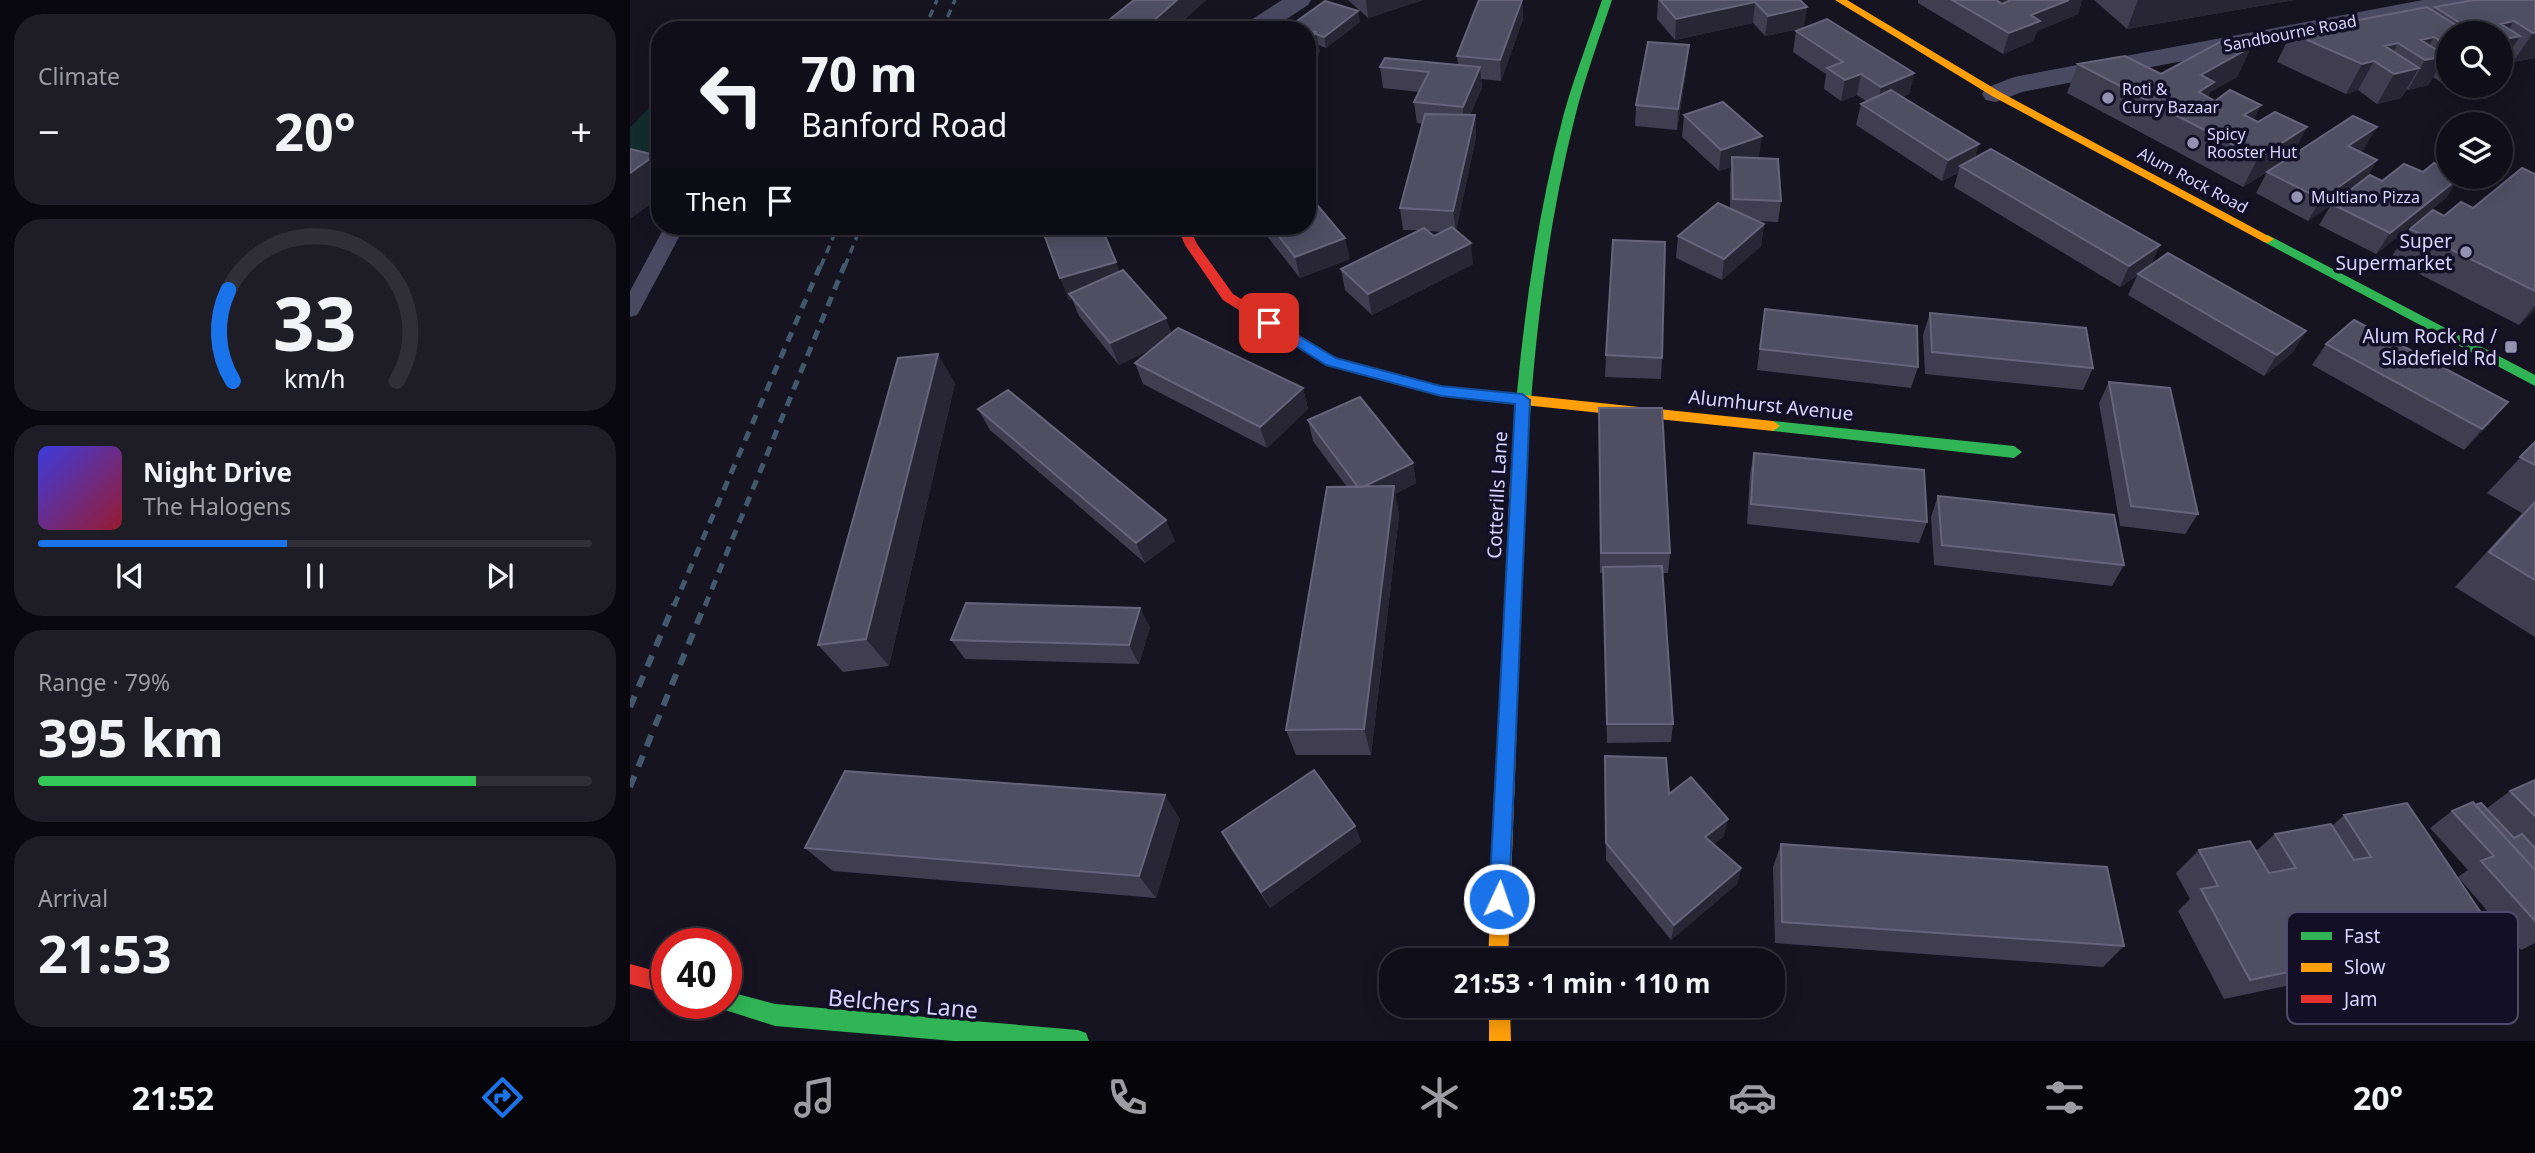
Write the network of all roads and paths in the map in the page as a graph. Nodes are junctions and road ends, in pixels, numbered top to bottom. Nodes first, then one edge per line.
1 (1299, 0) edge
2 (1607, 0) edge
3 (1839, 0) edge
4 (2463, 0) edge
5 (1266, 21) edge
6 (1996, 94) junction
7 (670, 235) edge
8 (1186, 235) edge
9 (630, 310) edge
10 (2535, 381) edge
11 (1522, 400) junction
12 (2014, 452) dead end
13 (1498, 948) edge
14 (630, 974) edge
15 (651, 980) edge
16 (742, 1006) edge
17 (1499, 1018) edge
18 (1079, 1041) edge
19 (1500, 1041) edge

1 - 5 street
2 - 11 street, Cotterills Lane
3 - 6 street, Alum Rock Road
4 - 6 street, Sandbourne Road
6 - 10 street, Alum Rock Road
7 - 9 lane
8 - 11 street, Alumhurst Avenue
11 - 12 street, Alumhurst Avenue
11 - 13 street, Cotterills Lane
14 - 15 street
16 - 18 street, Belchers Lane
17 - 19 street

